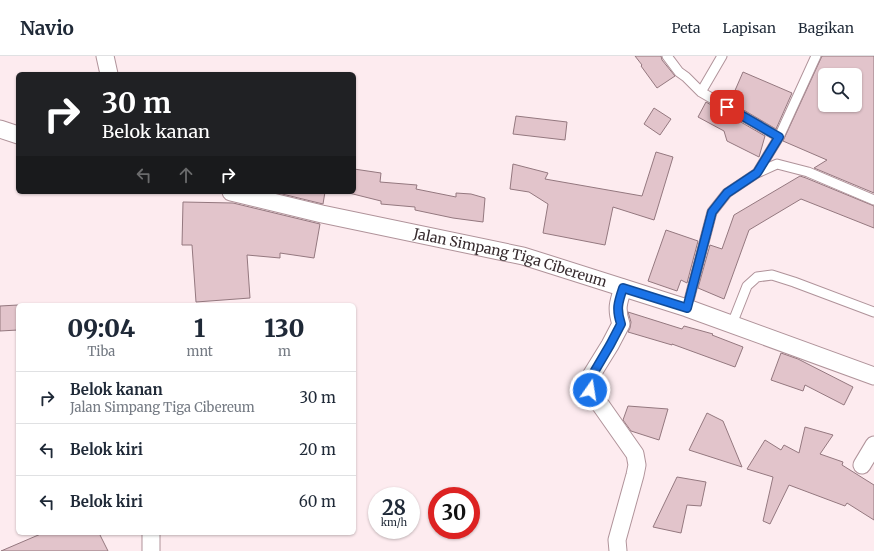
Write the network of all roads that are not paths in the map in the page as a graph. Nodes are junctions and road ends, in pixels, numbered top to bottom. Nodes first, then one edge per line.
1 (105, 56) edge
2 (667, 56) edge
3 (722, 56) edge
4 (816, 56) edge
5 (109, 72) edge
6 (701, 92) junction
7 (0, 129) edge
8 (16, 134) edge
9 (779, 137) junction
10 (757, 173) junction
11 (240, 194) edge
12 (874, 200) edge
13 (623, 288) junction
14 (687, 308) junction
15 (874, 312) edge
16 (732, 324) junction
17 (874, 376) edge
18 (874, 445) edge
19 (862, 465) dead end
20 (151, 535) edge
21 (152, 551) edge
22 (618, 551) edge

1 - 5 street
2 - 6 lane
3 - 6 lane
4 - 9 lane
6 - 9 lane
7 - 8 street
9 - 10 lane
10 - 12 lane
10 - 14 lane
11 - 13 street, Jalan Simpang Tiga Cibereum
13 - 14 street, Jalan Simpang Tiga Cibereum
13 - 22 street
14 - 16 street, Jalan Simpang Tiga Cibereum
15 - 16 lane
16 - 17 street, Jalan Simpang Tiga Cibereum
18 - 19 street
20 - 21 street

